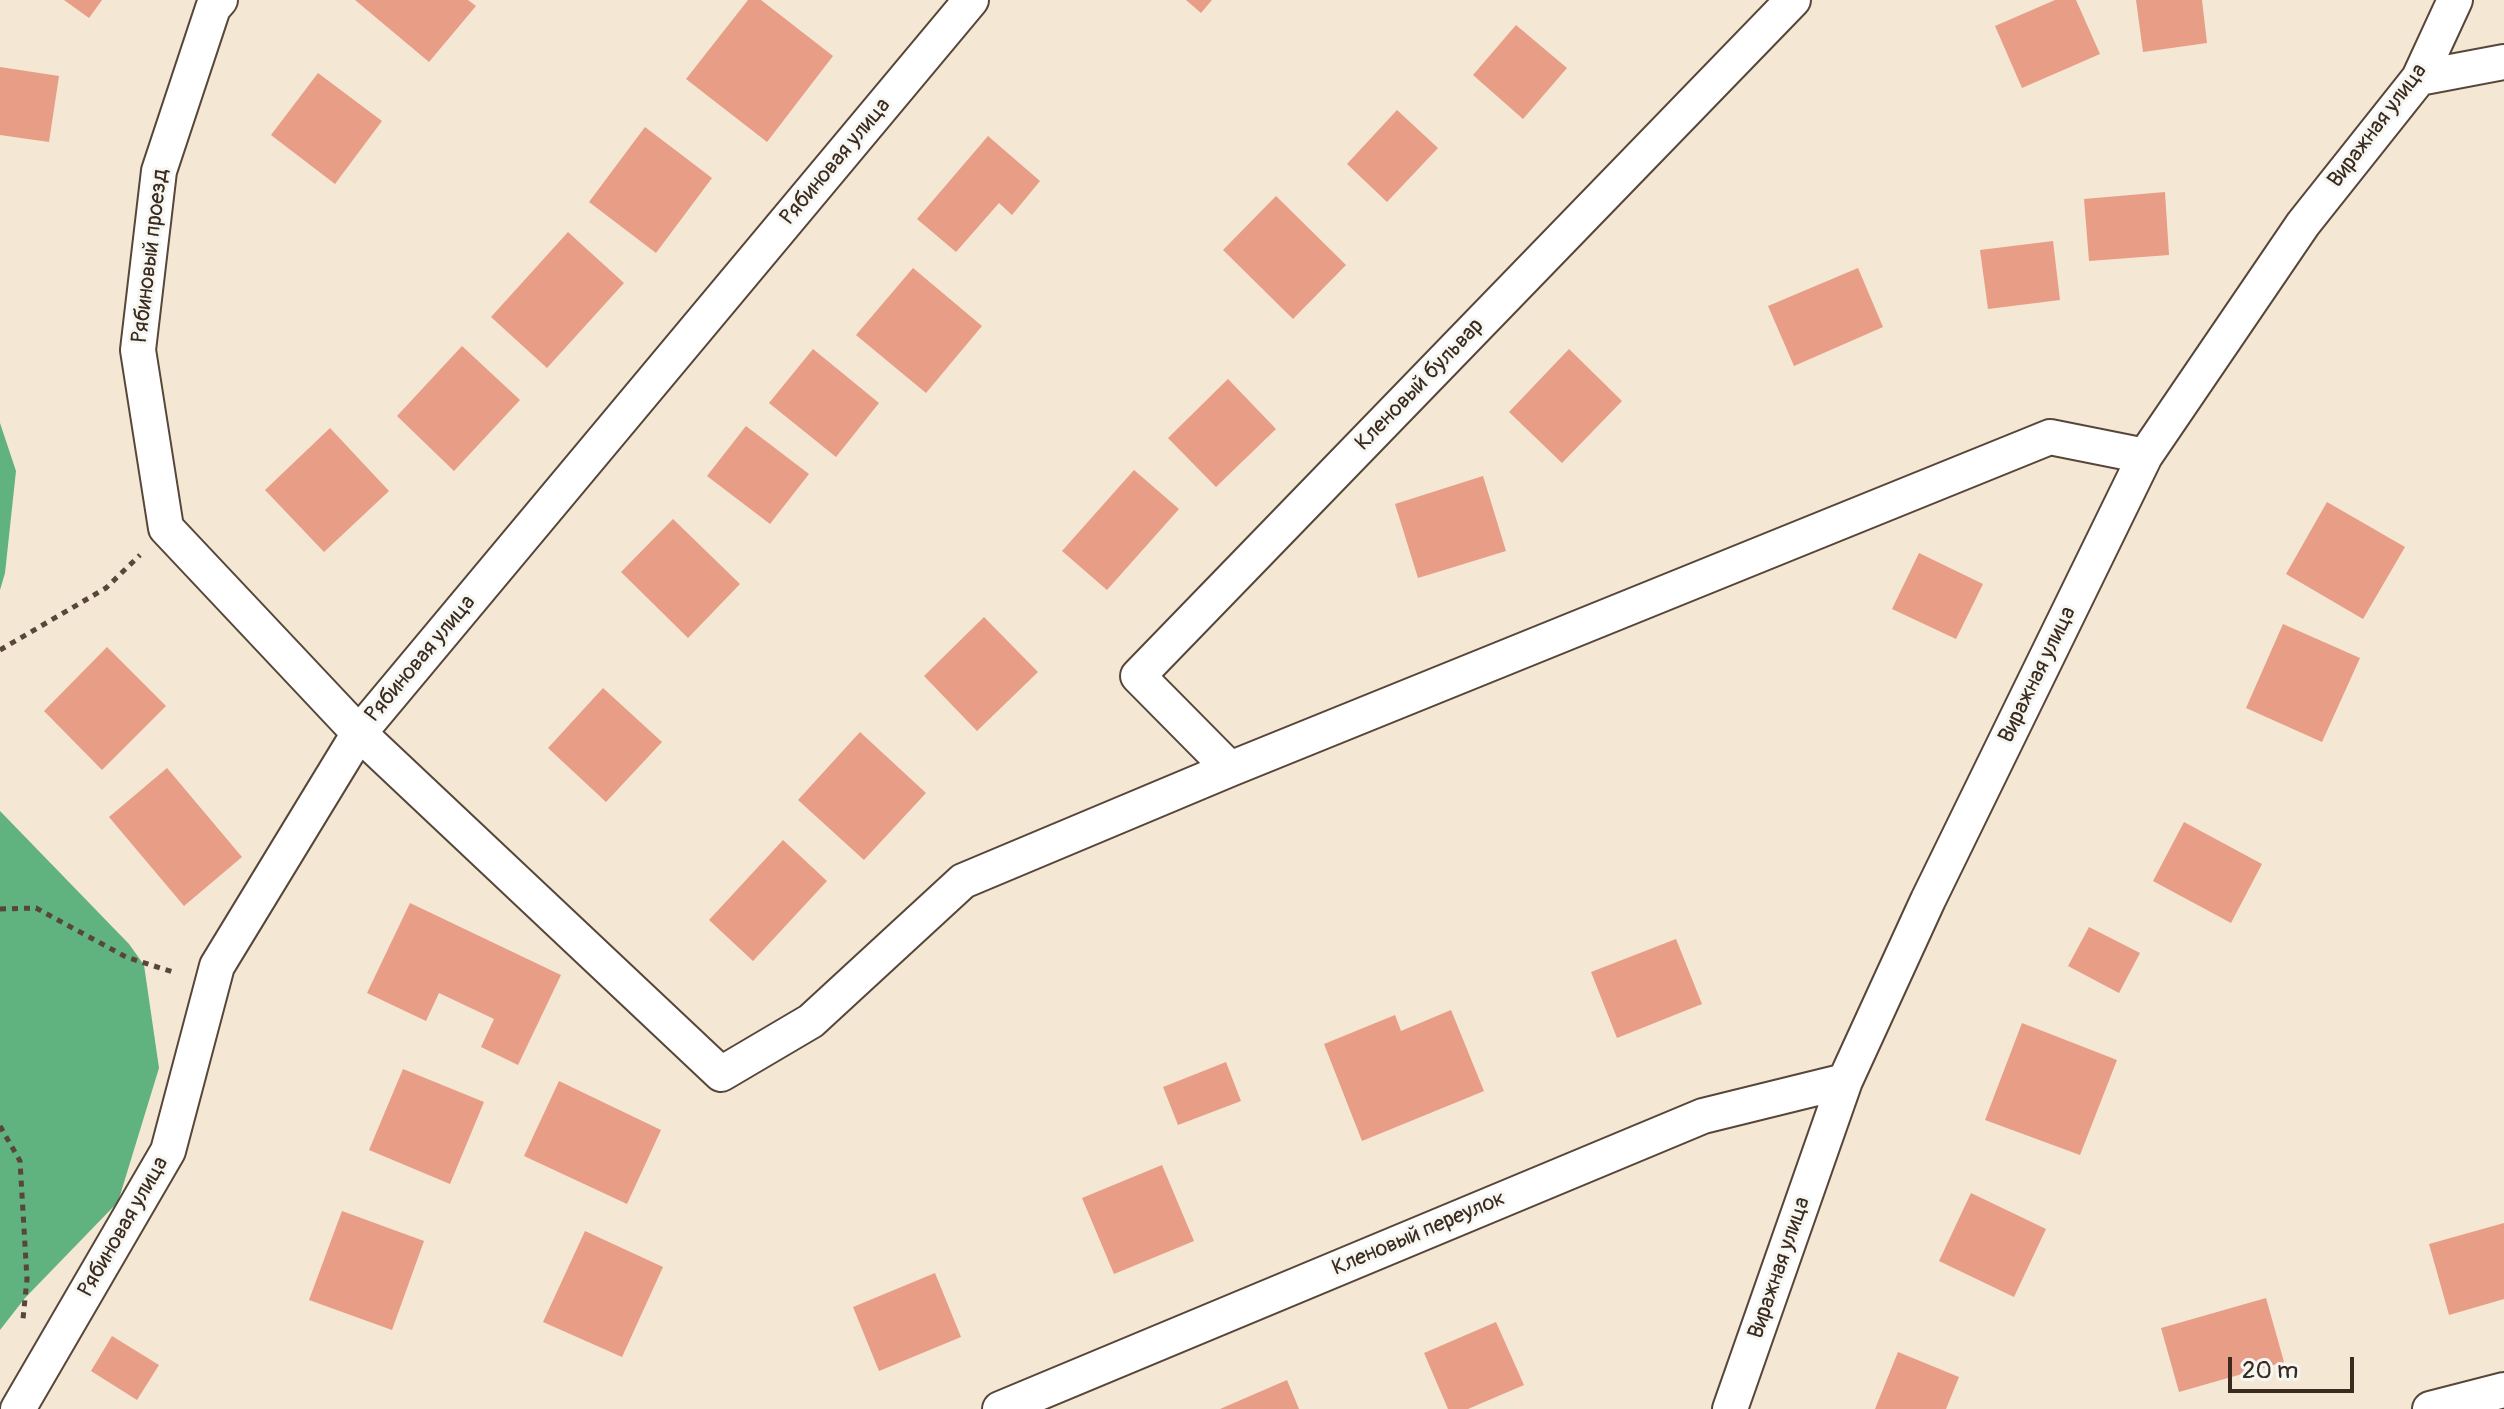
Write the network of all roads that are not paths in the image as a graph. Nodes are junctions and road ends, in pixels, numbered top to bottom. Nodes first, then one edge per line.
1 (220, 0) edge
2 (971, 0) edge
3 (1793, 0) edge
4 (2455, 0) edge
5 (2504, 62) edge
6 (2419, 78) junction
7 (2145, 456) junction
8 (359, 733) junction
9 (1230, 769) junction
10 (1845, 1081) junction
11 (2504, 1390) edge
12 (18, 1409) edge
13 (1000, 1409) edge
14 (1730, 1409) edge
15 (2430, 1409) edge

1 - 8 street, Рябиновый проезд
2 - 8 street, Рябиновая улица
3 - 9 street, Кленовый бульвар
4 - 6 street, Виражная улица
5 - 6 street
6 - 7 street, Виражная улица
7 - 9 street
7 - 10 street, Виражная улица
8 - 9 street
8 - 12 street, Рябиновая улица
10 - 13 street, Кленовый переулок
10 - 14 street, Виражная улица
11 - 15 street

